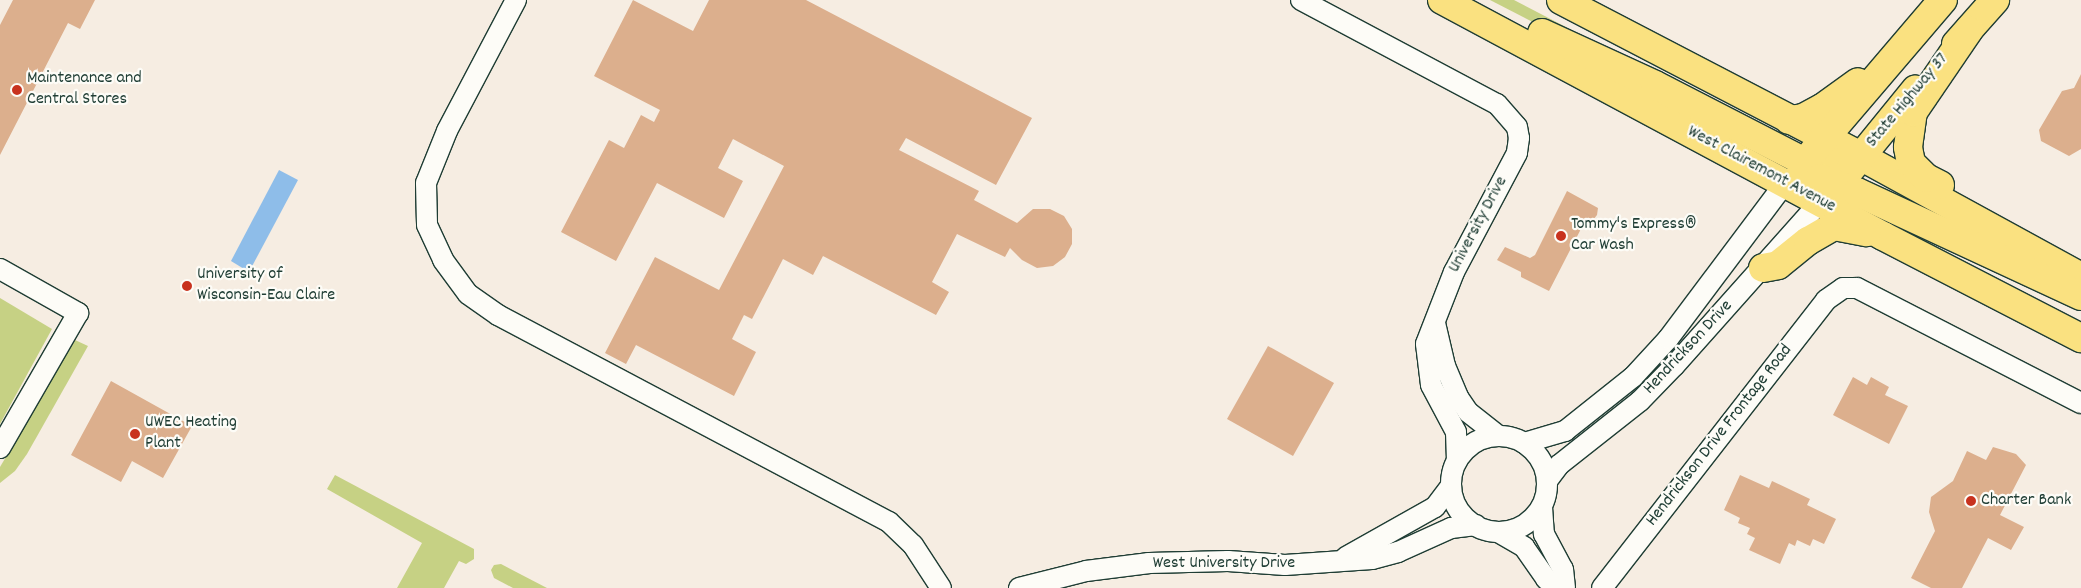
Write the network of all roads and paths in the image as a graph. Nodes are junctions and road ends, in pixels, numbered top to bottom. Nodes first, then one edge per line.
1 (516, 0) edge
2 (1301, 0) edge
3 (1442, 0) edge
4 (1474, 0) edge
5 (1561, 0) edge
6 (1930, 0) edge
7 (1943, 0) edge
8 (1995, 0) edge
9 (1969, 30) junction
10 (1789, 120) junction
11 (1826, 139) junction
12 (1862, 157) junction
13 (1803, 161) junction
14 (1785, 183) junction
15 (1828, 193) junction
16 (1883, 236) junction
17 (1763, 268) junction
18 (0, 269) edge
19 (2081, 273) edge
20 (2081, 277) edge
21 (2081, 296) edge
22 (1435, 323) junction
23 (2081, 338) edge
24 (2081, 403) edge
25 (1497, 435) junction
26 (1524, 442) junction
27 (0, 448) edge
28 (1457, 460) junction
29 (1548, 481) junction
30 (1451, 486) junction
31 (1542, 507) junction
32 (1476, 525) junction
33 (1500, 533) junction
34 (1342, 559) junction
35 (940, 588) edge
36 (1019, 588) edge
37 (1559, 588) edge
38 (1565, 588) edge
39 (1602, 588) edge

1 - 35 street
2 - 22 street, University Drive
3 - 14 main road, West Clairemont Avenue
4 - 13 main road
5 - 10 main road
6 - 10 main road
7 - 11 main road
8 - 9 main road, State Highway 37
9 - 12 main road, State Highway 37
9 - 19 main road
10 - 11 main road
11 - 12 main road
11 - 13 main road
12 - 13 main road
12 - 15 main road, State Highway 37
12 - 20 main road
13 - 14 main road
14 - 15 main road, West Clairemont Avenue
14 - 26 street, Hendrickson Drive
15 - 16 main road, West Clairemont Avenue
15 - 17 street, Hendrickson Drive
15 - 21 main road
16 - 17 main road
16 - 23 main road, West Clairemont Avenue
17 - 29 street, Hendrickson Drive
18 - 27 street
22 - 25 street
22 - 28 street, University Drive
24 - 39 street, Hendrickson Drive Frontage Road
25 - 26 street
25 - 28 street
26 - 29 street
28 - 30 street
29 - 31 street
30 - 32 street
30 - 34 street, West University Drive
31 - 33 street
31 - 38 street
32 - 33 street
32 - 34 street, West University Drive
33 - 37 street
34 - 36 street, West University Drive

